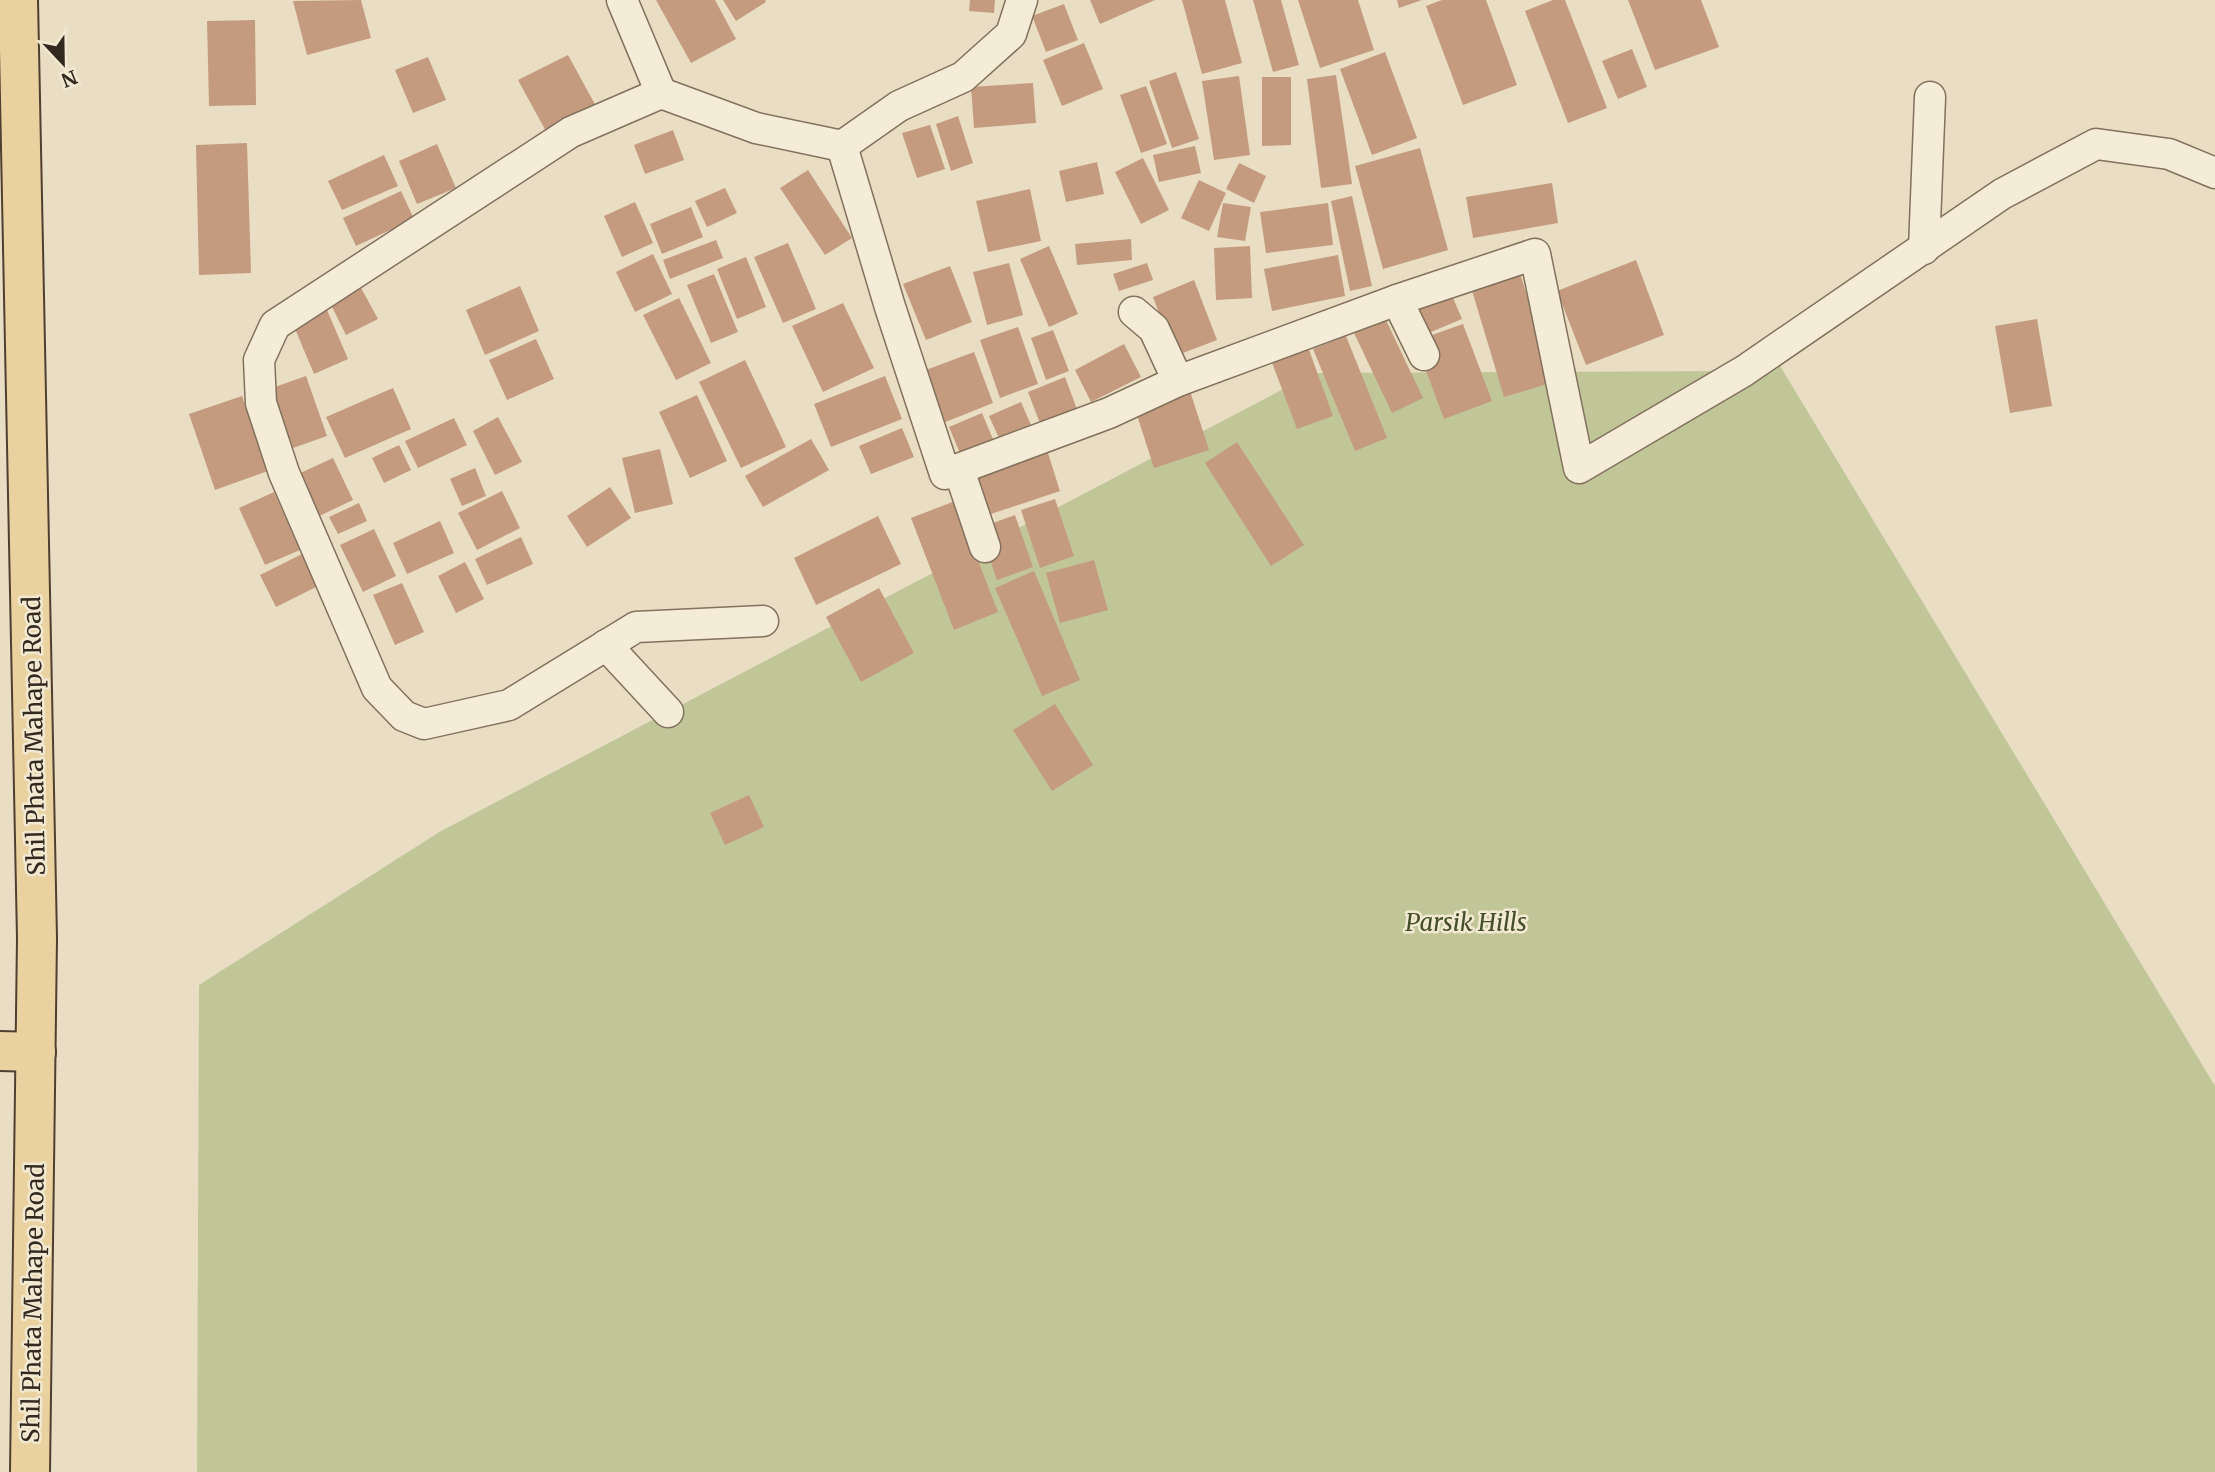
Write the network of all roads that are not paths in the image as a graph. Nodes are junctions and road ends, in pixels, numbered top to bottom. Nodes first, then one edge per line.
1 (19, 0) edge
2 (622, 0) edge
3 (1022, 0) edge
4 (661, 93) junction
5 (1930, 97) dead end
6 (842, 146) junction
7 (2215, 173) edge
8 (1924, 249) junction
9 (1397, 300) junction
10 (1134, 312) dead end
11 (1424, 355) dead end
12 (1178, 382) junction
13 (959, 470) junction
14 (985, 547) dead end
15 (763, 621) dead end
16 (606, 645) junction
17 (668, 712) dead end
18 (18, 1051) edge
19 (30, 1472) edge

1 - 18 main road, Shil Phata Mahape Road
2 - 4 street
3 - 6 street
4 - 6 street
4 - 16 street
5 - 8 street
6 - 13 street
7 - 8 street
8 - 9 street
9 - 11 street
9 - 12 street
10 - 12 street
12 - 13 street
13 - 14 street
15 - 16 street
16 - 17 street
18 - 19 main road, Shil Phata Mahape Road

